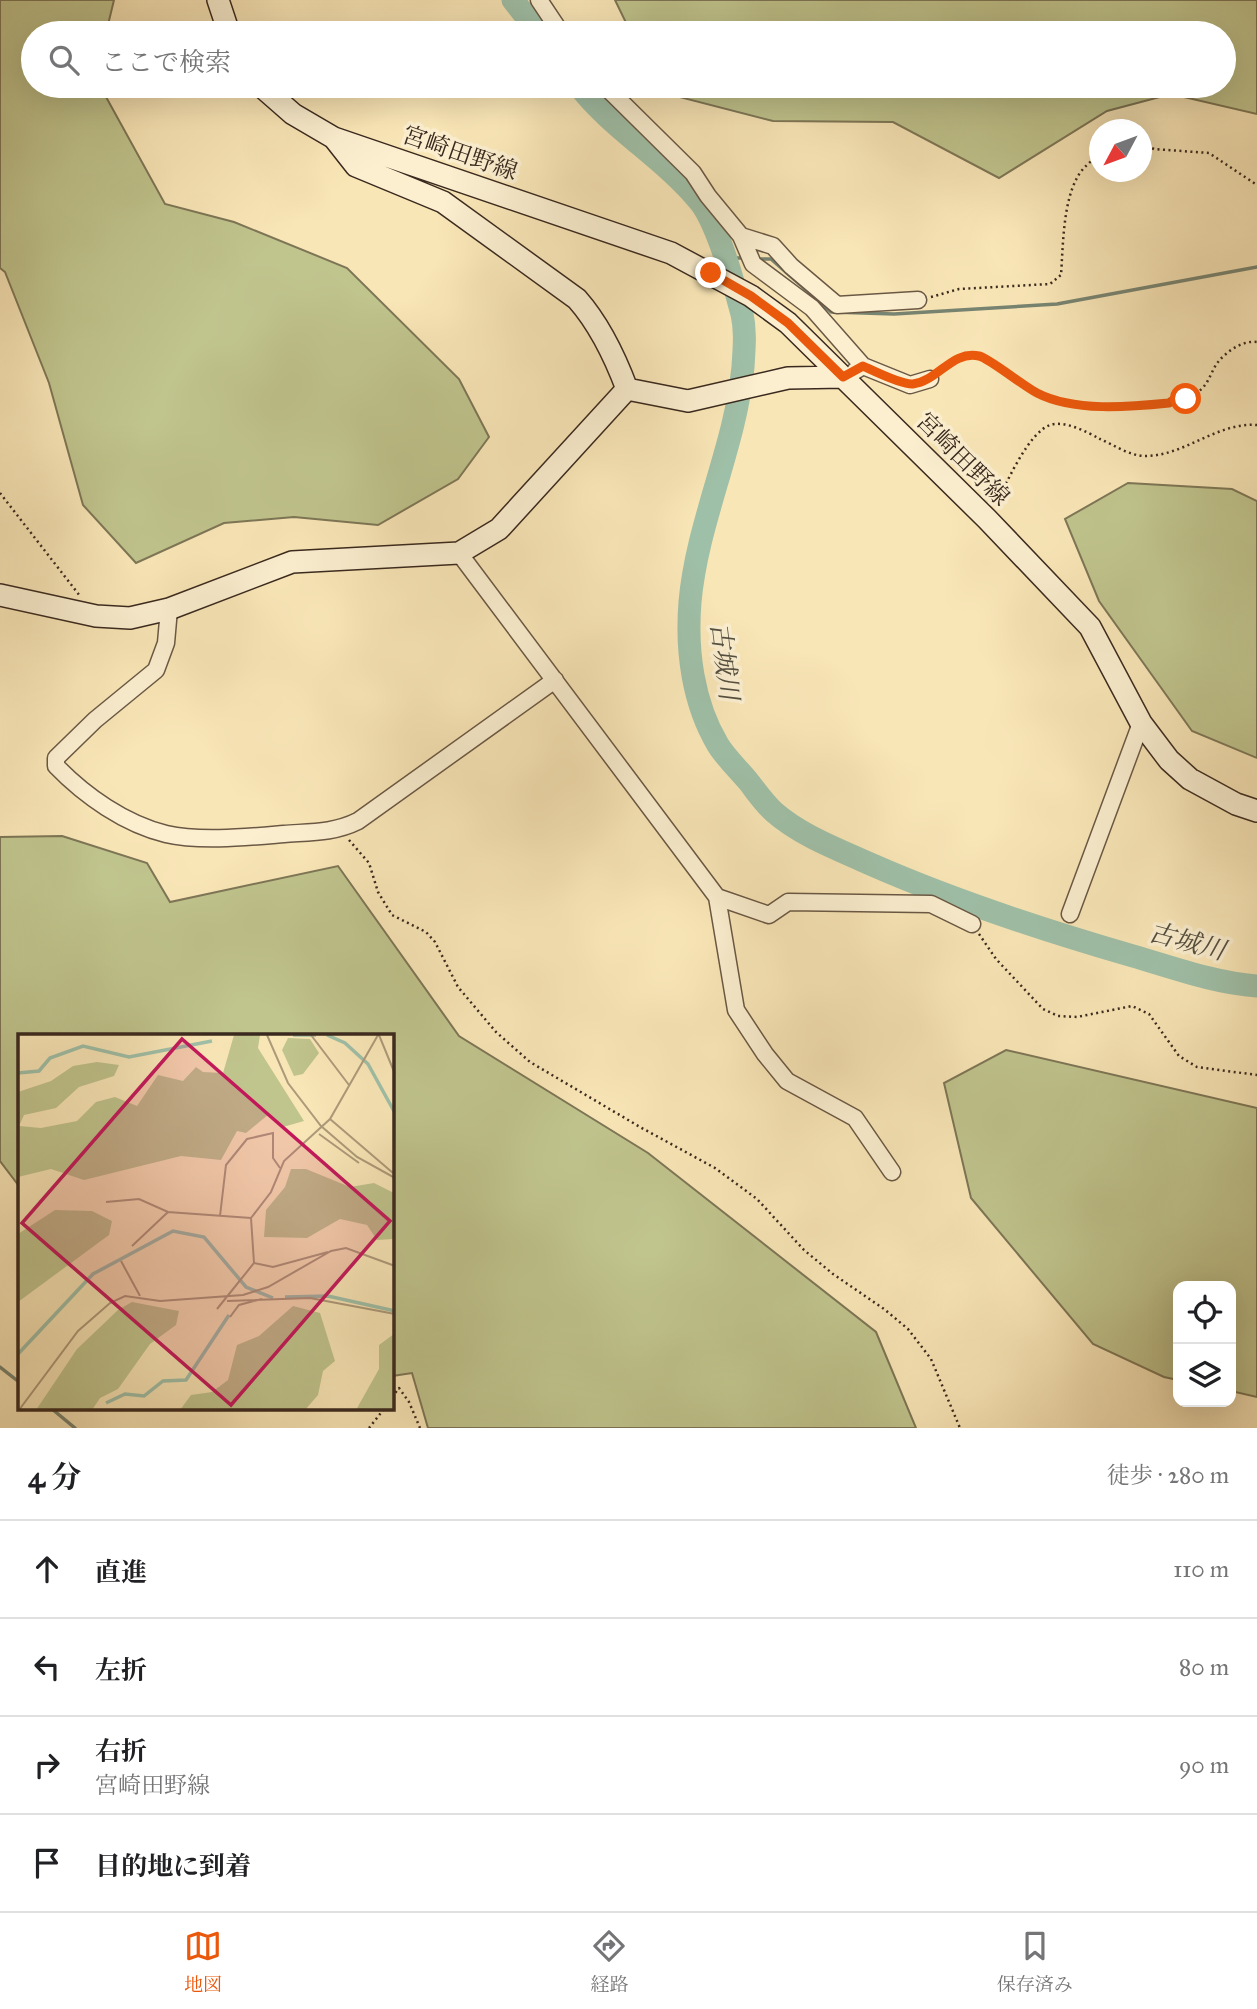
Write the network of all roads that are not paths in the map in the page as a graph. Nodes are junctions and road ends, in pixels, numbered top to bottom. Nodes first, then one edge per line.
1 (218, 0) edge
2 (539, 0) edge
3 (225, 21) edge
4 (553, 21) edge
5 (275, 98) edge
6 (616, 98) edge
7 (334, 138) junction
8 (741, 236) junction
9 (918, 300) road end
10 (863, 366) junction
11 (843, 377) junction
12 (930, 379) road end
13 (627, 390) junction
14 (459, 553) junction
15 (0, 595) edge
16 (169, 609) junction
17 (555, 680) junction
18 (1140, 723) junction
19 (1257, 811) edge
20 (717, 897) junction
21 (1070, 914) dead end
22 (972, 924) road end
23 (892, 1172) dead end

1 - 3 street
2 - 4 street
5 - 7 street, 宮崎田野線
6 - 8 street
7 - 11 street, 宮崎田野線
7 - 13 street
8 - 9 street
8 - 10 street
10 - 11 street
10 - 12 street
11 - 13 street
11 - 18 street, 宮崎田野線
13 - 14 street
14 - 16 street
14 - 17 street
15 - 16 street
16 - 17 street
17 - 20 street
18 - 19 street, 宮崎田野線
18 - 21 street
20 - 22 street
20 - 23 street

